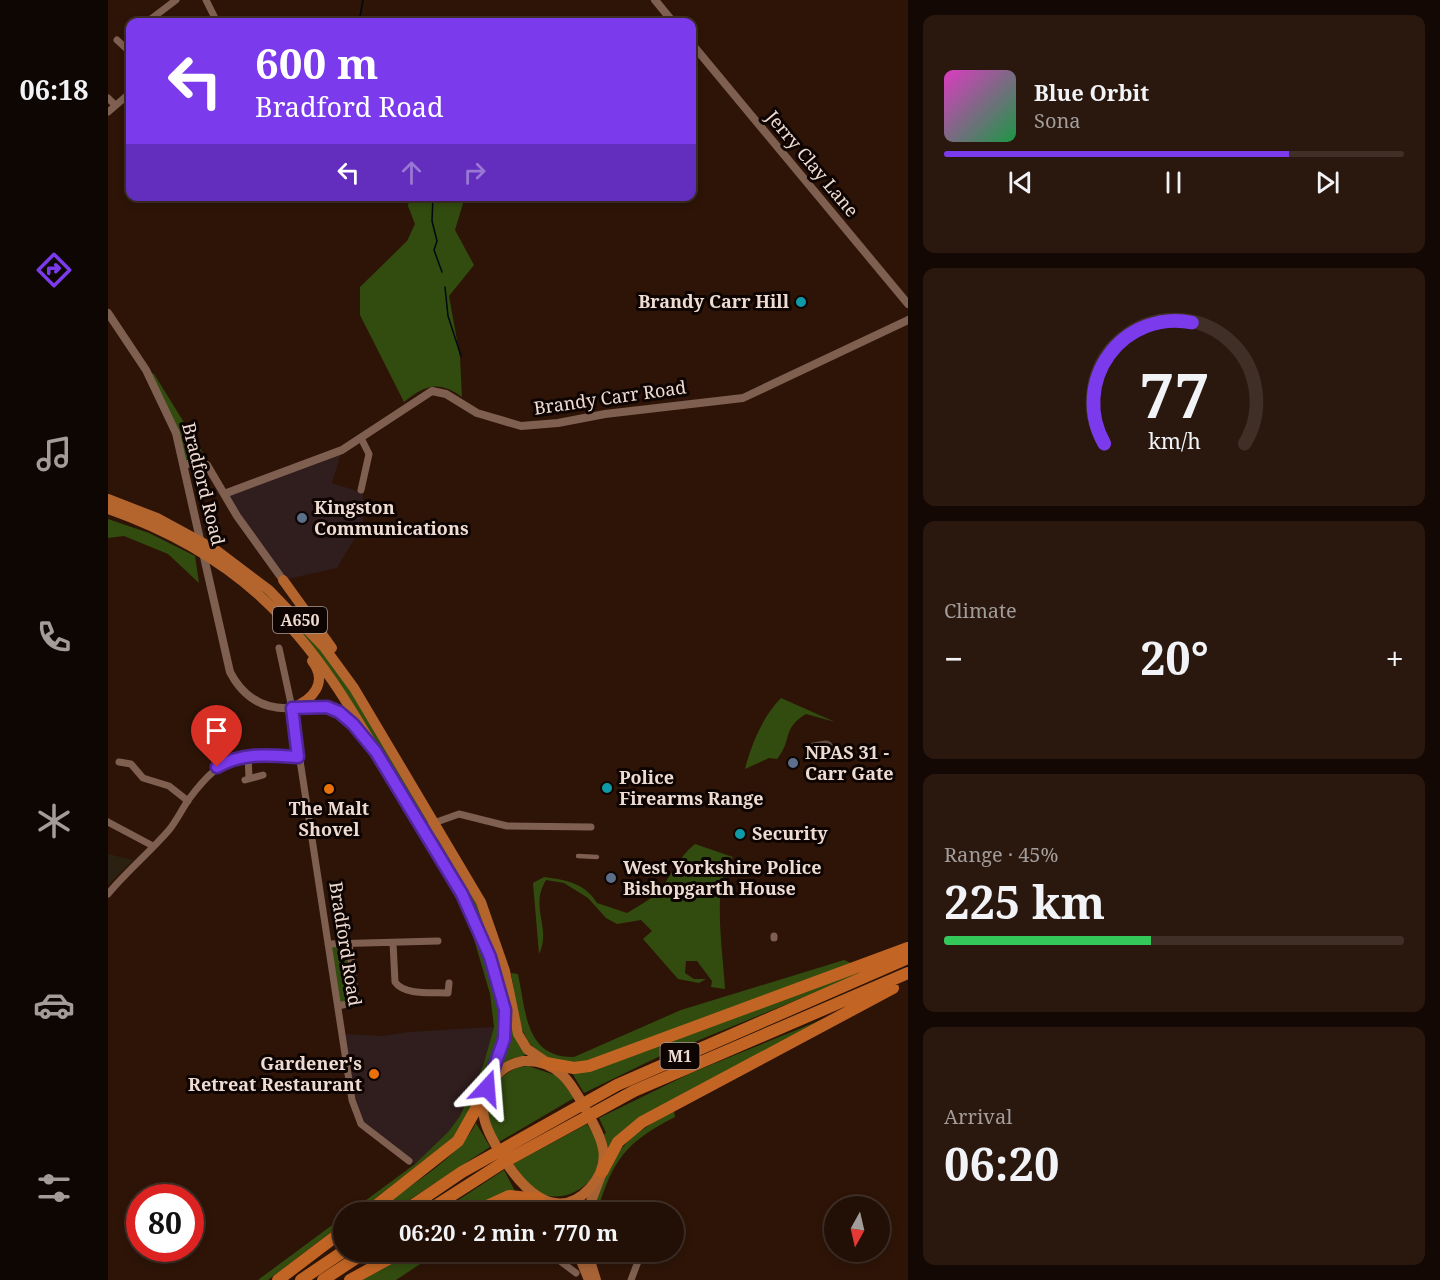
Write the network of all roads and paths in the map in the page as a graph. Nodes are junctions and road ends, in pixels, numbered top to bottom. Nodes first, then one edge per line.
1 (176, 0) edge
2 (206, 0) edge
3 (655, 0) edge
4 (152, 18) edge
5 (215, 18) edge
6 (671, 18) edge
7 (117, 40) dead end
8 (126, 44) edge
9 (124, 46) joint
10 (696, 49) edge
11 (126, 96) edge
12 (108, 98) edge
13 (115, 105) junction
14 (108, 112) edge
15 (908, 304) edge
16 (108, 312) edge
17 (908, 320) edge
18 (361, 438) junction
19 (184, 465) junction
20 (361, 490) dead end
21 (224, 495) junction
22 (108, 499) edge
23 (108, 508) edge
24 (237, 577) junction
25 (283, 580) joint
26 (279, 648) dead end
27 (354, 688) junction
28 (292, 708) junction
29 (376, 752) junction
30 (248, 755) junction
31 (298, 757) junction
32 (119, 762) dead end
33 (263, 775) dead end
34 (188, 801) junction
35 (448, 816) junction
36 (434, 821) junction
37 (108, 822) edge
38 (591, 826) dead end
39 (443, 837) junction
40 (153, 846) junction
41 (578, 856) dead end
42 (597, 857) dead end
43 (452, 876) junction
44 (108, 894) edge
45 (438, 941) dead end
46 (348, 943) junction
47 (393, 943) junction
48 (328, 944) junction
49 (908, 948) edge
50 (908, 958) edge
51 (908, 973) edge
52 (908, 981) edge
53 (448, 983) dead end
54 (338, 1006) junction
55 (546, 1063) junction
56 (486, 1090) junction
57 (409, 1161) dead end
58 (601, 1173) junction
59 (540, 1199) junction
60 (381, 1202) edge
61 (418, 1202) edge
62 (442, 1202) edge
63 (496, 1202) edge
64 (544, 1202) edge
65 (591, 1202) edge
66 (333, 1238) edge
67 (333, 1258) edge
68 (350, 1262) edge
69 (383, 1262) edge
70 (565, 1262) edge
71 (583, 1262) edge
72 (586, 1262) edge
73 (638, 1262) edge
74 (576, 1273) dead end
75 (278, 1280) edge
76 (301, 1280) edge
77 (323, 1280) edge
78 (350, 1280) edge
79 (589, 1280) edge
80 (596, 1280) edge
81 (631, 1280) edge

1 - 4 street
2 - 5 street
3 - 6 street
7 - 9 street
8 - 9 street
10 - 15 street, Jerry Clay Lane
11 - 13 street
12 - 13 street
13 - 14 street
16 - 19 street, Bradford Road
17 - 18 street, Brandy Carr Road
18 - 20 street
18 - 21 street, Brandy Carr Road
19 - 21 street
19 - 28 street, Bradford Road
21 - 25 street
22 - 27 highway, A650
23 - 24 highway, A650
24 - 28 highway
24 - 29 highway, A650
25 - 27 highway
26 - 28 street, Bradford Road
27 - 36 highway, A650
28 - 29 highway
28 - 31 street, Bradford Road
29 - 43 highway, A650
30 - 31 street
30 - 33 street
30 - 34 street
31 - 48 street, Bradford Road
32 - 34 street
34 - 40 street
35 - 36 street
35 - 38 street
35 - 39 street
36 - 39 highway, A650
36 - 43 street
37 - 40 street
39 - 55 highway, A650
40 - 44 street
41 - 42 street
43 - 56 highway, A650
45 - 47 street
46 - 47 street
46 - 48 street
46 - 54 street
47 - 53 street
48 - 54 street, Bradford Road
49 - 55 highway
50 - 61 highway, M1
51 - 62 highway, M1
52 - 58 highway
54 - 57 street, Bradford Road
55 - 56 highway
55 - 58 highway, A650
56 - 59 highway, A650
56 - 60 highway
58 - 59 highway
58 - 65 main road, A650
59 - 63 highway
59 - 64 main road, A650
66 - 75 highway
67 - 76 highway
68 - 77 highway
69 - 78 highway
70 - 74 street
71 - 79 main road
72 - 80 main road
73 - 81 street

